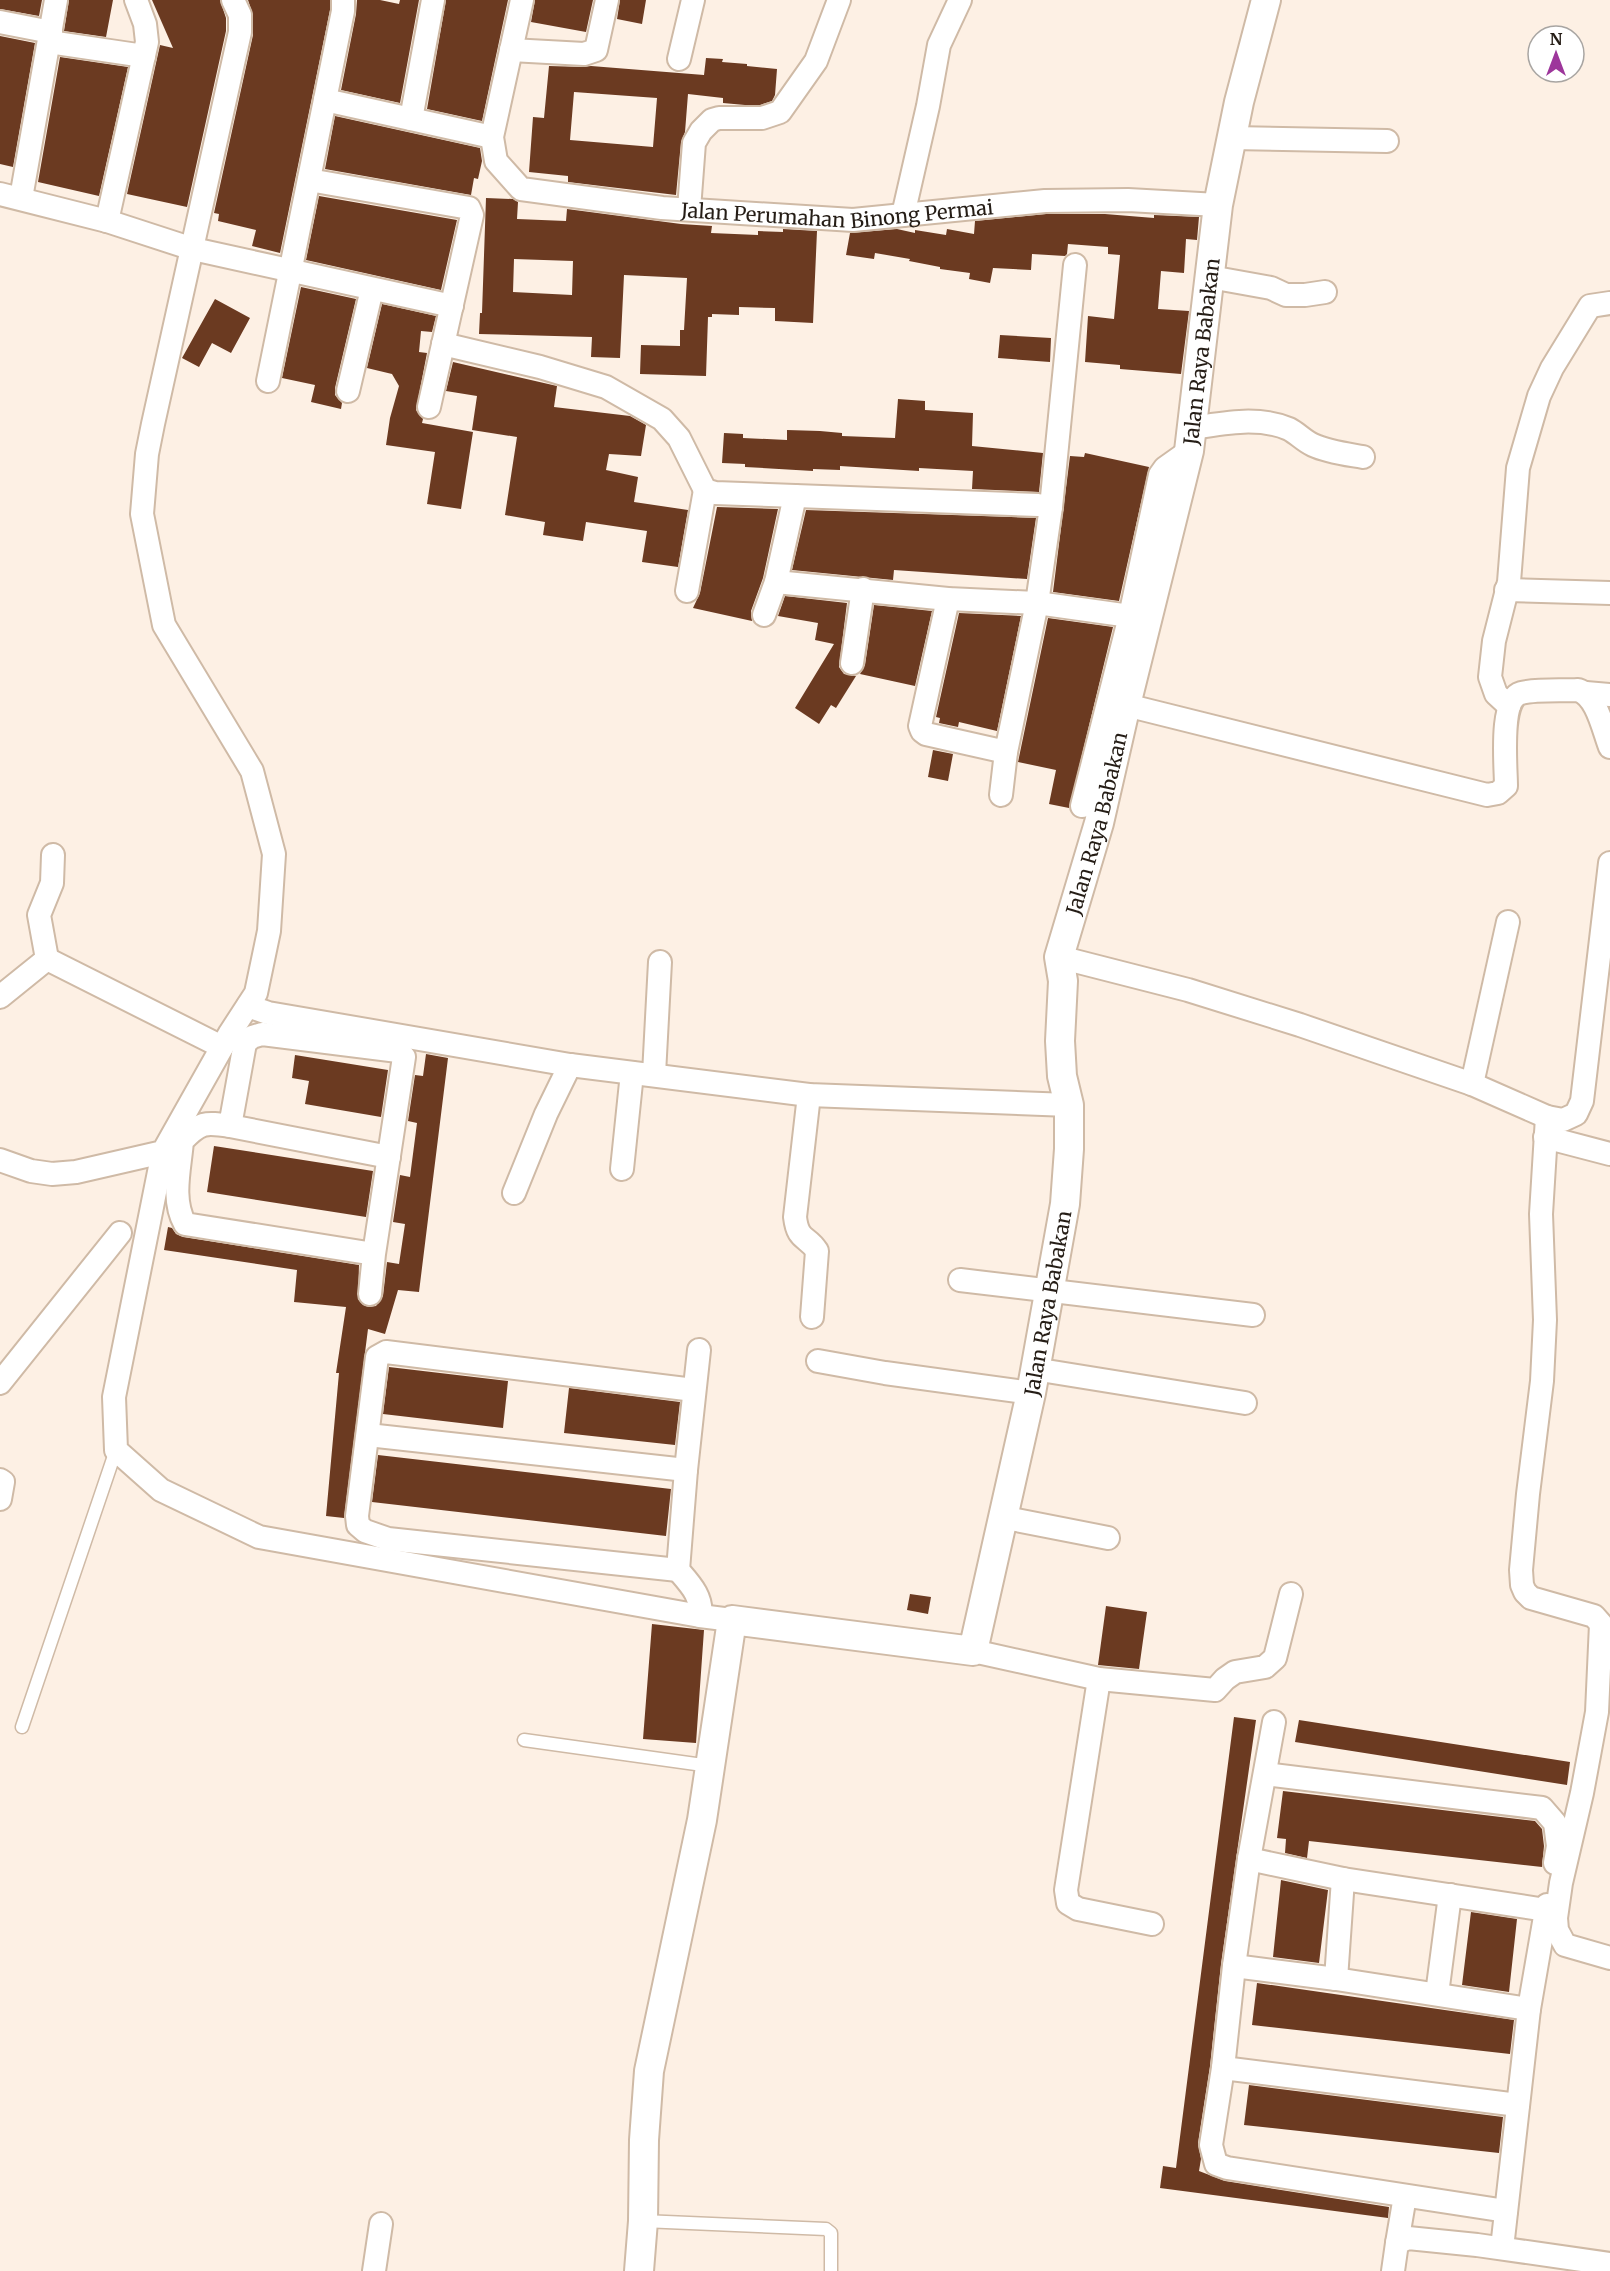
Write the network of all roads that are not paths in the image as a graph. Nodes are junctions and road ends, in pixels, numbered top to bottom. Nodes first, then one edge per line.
1 (56, 0) edge
2 (136, 0) edge
3 (232, 0) edge
4 (343, 0) edge
5 (433, 0) edge
6 (522, 0) edge
7 (607, 0) edge
8 (693, 0) edge
9 (839, 0) edge
10 (960, 0) edge
11 (1260, 1) edge
12 (0, 22) edge
13 (50, 37) junction
14 (511, 50) junction
15 (144, 56) junction
16 (679, 59) dead end
17 (326, 100) junction
18 (411, 119) junction
19 (492, 137) junction
20 (1232, 138) junction
21 (1387, 141) dead end
22 (309, 180) junction
23 (11, 196) edge
24 (1218, 205) junction
25 (689, 209) junction
26 (903, 215) junction
27 (107, 221) junction
28 (193, 249) junction
29 (1075, 265) dead end
30 (290, 272) junction
31 (1210, 277) junction
32 (372, 289) junction
33 (1325, 292) dead end
34 (1610, 303) edge
35 (452, 306) junction
36 (443, 344) junction
37 (268, 381) dead end
38 (348, 391) dead end
39 (429, 407) dead end
40 (1190, 440) junction
41 (1363, 457) dead end
42 (705, 490) junction
43 (795, 496) junction
44 (1052, 507) junction
45 (776, 582) junction
46 (863, 589) junction
47 (1506, 590) junction
48 (687, 591) dead end
49 (1610, 593) edge
50 (948, 599) junction
51 (1037, 603) junction
52 (764, 615) dead end
53 (1130, 615) junction
54 (852, 663) dead end
55 (1586, 693) junction
56 (1610, 695) edge
57 (1126, 705) junction
58 (1509, 706) junction
59 (1610, 747) edge
60 (1006, 752) junction
61 (1001, 795) dead end
62 (1083, 806) dead end
63 (53, 855) dead end
64 (1610, 863) edge
65 (1508, 922) dead end
66 (1059, 957) junction
67 (47, 959) junction
68 (660, 962) dead end
69 (0, 997) edge
70 (246, 1021) junction
71 (222, 1047) junction
72 (570, 1065) junction
73 (643, 1074) junction
74 (1472, 1084) junction
75 (809, 1095) junction
76 (1069, 1105) junction
77 (230, 1126) junction
78 (1546, 1127) junction
79 (163, 1152) junction
80 (1610, 1154) edge
81 (389, 1157) junction
82 (0, 1160) edge
83 (622, 1169) dead end
84 (514, 1193) dead end
85 (120, 1233) dead end
86 (374, 1254) junction
87 (960, 1280) dead end
88 (1050, 1291) junction
89 (370, 1294) dead end
90 (1253, 1316) dead end
91 (812, 1317) dead end
92 (699, 1350) dead end
93 (818, 1361) dead end
94 (1032, 1381) junction
95 (0, 1383) edge
96 (694, 1390) junction
97 (1245, 1403) dead end
98 (368, 1435) junction
99 (116, 1450) junction
100 (686, 1470) junction
101 (0, 1480) edge
102 (0, 1499) edge
103 (1001, 1517) junction
104 (1108, 1538) dead end
105 (678, 1570) junction
106 (1292, 1594) dead end
107 (700, 1616) junction
108 (732, 1620) junction
109 (973, 1651) junction
110 (1099, 1679) junction
111 (1274, 1722) dead end
112 (22, 1727) dead end
113 (524, 1740) dead end
114 (710, 1766) junction
115 (1265, 1774) junction
116 (1249, 1860) junction
117 (1343, 1879) junction
118 (1450, 1895) junction
119 (1546, 1910) junction
120 (1152, 1924) dead end
121 (1610, 1958) edge
122 (1234, 1966) junction
123 (1336, 1979) junction
124 (1437, 1994) junction
125 (1529, 2009) junction
126 (1223, 2068) junction
127 (1518, 2105) junction
128 (1405, 2196) junction
129 (1506, 2211) junction
130 (643, 2221) junction
131 (381, 2224) dead end
132 (1397, 2242) junction
133 (1502, 2248) junction
134 (1610, 2264) edge
135 (374, 2271) edge
136 (639, 2271) edge
137 (831, 2271) edge
138 (1393, 2271) edge

1 - 13 street
2 - 15 street
3 - 28 street
4 - 17 street
5 - 18 street
6 - 14 street, Jalan Perumahan Binong Permai
7 - 14 street
8 - 16 street
9 - 25 street
10 - 26 street
11 - 20 street, Jalan Raya Babakan
12 - 13 street
13 - 15 street
13 - 23 street
14 - 19 street, Jalan Perumahan Binong Permai
15 - 27 street
17 - 18 street
17 - 22 street
18 - 19 street
19 - 25 street, Jalan Perumahan Binong Permai
20 - 21 street
20 - 24 street, Jalan Raya Babakan
22 - 30 street
22 - 35 street
23 - 27 street
24 - 26 street, Jalan Perumahan Binong Permai
24 - 31 street, Jalan Raya Babakan
25 - 26 street, Jalan Perumahan Binong Permai
27 - 28 street
28 - 30 street
28 - 70 street
29 - 44 street
30 - 32 street
30 - 37 street
31 - 33 street
31 - 40 street, Jalan Raya Babakan
32 - 35 street
32 - 38 street
34 - 47 street
35 - 36 street
36 - 39 street
36 - 42 street
40 - 41 street
40 - 53 street
40 - 57 street, Jalan Raya Babakan
42 - 43 street
42 - 48 street
43 - 44 street
43 - 45 street
44 - 51 street
45 - 46 street
45 - 52 street
46 - 50 street
46 - 54 street
47 - 49 street
47 - 58 street
50 - 51 street
50 - 60 street
51 - 53 street
51 - 60 street
53 - 62 street
55 - 56 street
55 - 58 street
55 - 59 street
57 - 58 street
57 - 66 street, Jalan Raya Babakan
60 - 61 street
63 - 67 street
64 - 78 street
65 - 74 street
66 - 74 street
66 - 76 street, Jalan Raya Babakan
67 - 69 street
67 - 71 street
68 - 73 street
70 - 71 street
70 - 72 street
70 - 77 street
70 - 81 street
71 - 79 street
72 - 73 street
72 - 84 street
73 - 75 street
73 - 83 street
74 - 78 street
75 - 76 street
75 - 91 street
76 - 88 street, Jalan Raya Babakan
77 - 81 street
77 - 86 street
78 - 80 street
78 - 121 street
79 - 82 street
79 - 99 street
81 - 86 street
85 - 95 street
86 - 89 street
87 - 88 street
88 - 90 street
88 - 94 street, Jalan Raya Babakan
92 - 96 street
93 - 94 street
94 - 97 street
94 - 103 street, Jalan Raya Babakan
96 - 98 street
96 - 100 street
98 - 100 street
98 - 105 street
99 - 107 street
99 - 112 lane
100 - 105 street
101 - 102 street
103 - 104 street
103 - 109 street, Jalan Raya Babakan
105 - 107 street
106 - 110 street
107 - 108 street
108 - 109 street
108 - 114 street
109 - 110 street
110 - 120 street
111 - 115 street
113 - 114 lane
114 - 130 street
115 - 116 street
115 - 119 street
116 - 117 street
116 - 122 street
117 - 118 street
117 - 123 street
118 - 119 street
118 - 124 street
119 - 125 street
122 - 123 street
122 - 126 street
123 - 124 street
124 - 125 street
125 - 127 street
126 - 127 street
126 - 128 street
127 - 129 street
128 - 129 street
128 - 132 street
129 - 133 street
130 - 136 street
130 - 137 lane
131 - 135 street
132 - 133 street
132 - 138 street
133 - 134 street

